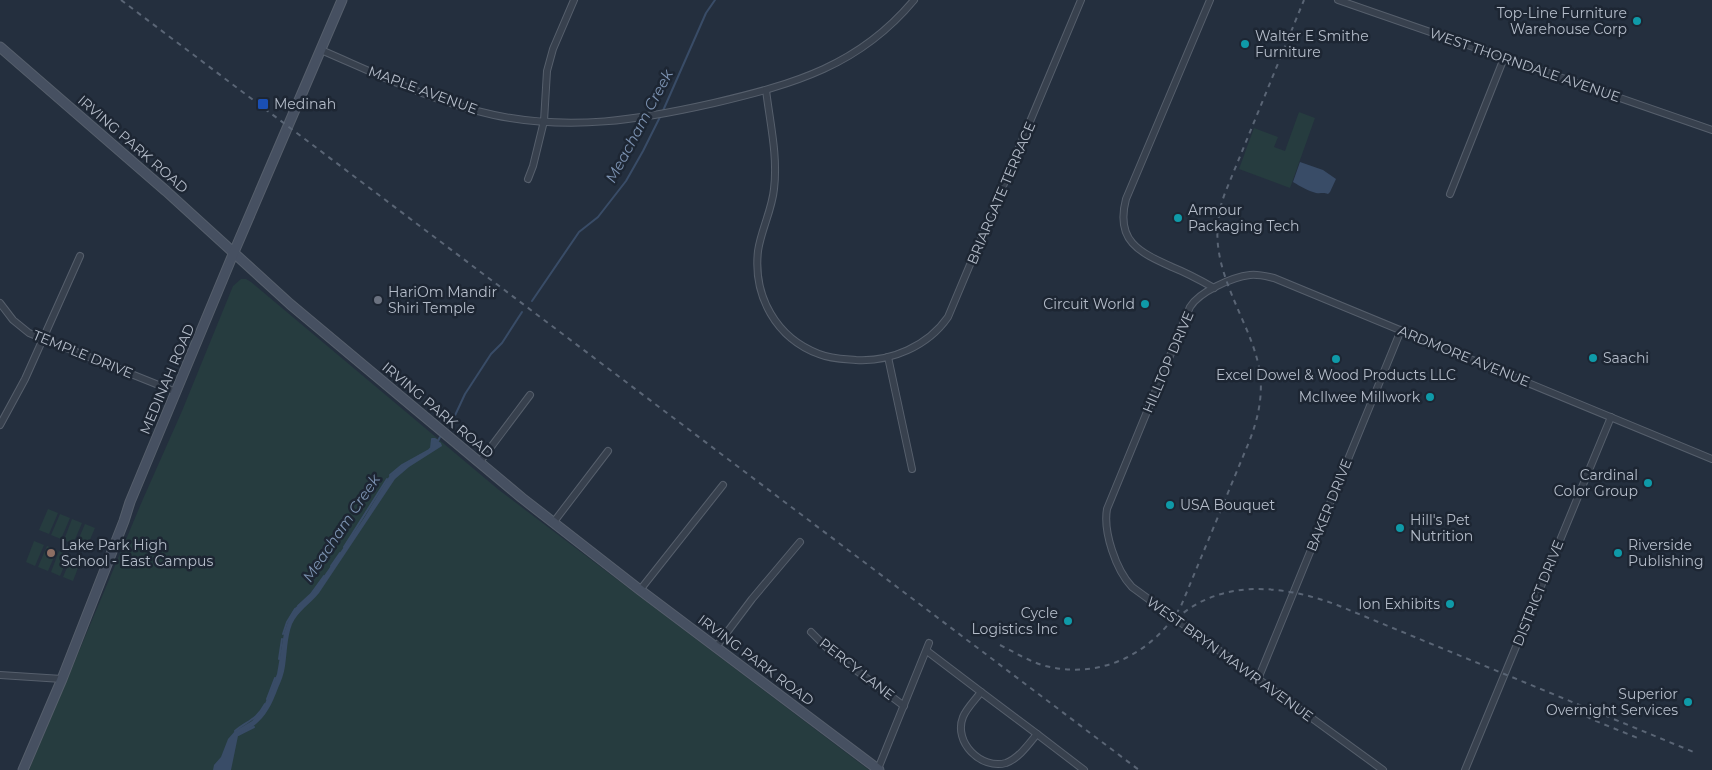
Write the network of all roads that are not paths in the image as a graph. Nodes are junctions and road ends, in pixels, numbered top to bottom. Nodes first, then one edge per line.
1 (342, 0) edge
2 (574, 0) edge
3 (914, 0) edge
4 (1081, 0) edge
5 (1210, 0) edge
6 (1338, 0) edge
7 (0, 47) edge
8 (321, 50) junction
9 (1504, 58) junction
10 (766, 90) junction
11 (544, 121) junction
12 (1712, 130) edge
13 (528, 179) dead end
14 (1450, 194) dead end
15 (234, 252) junction
16 (80, 256) dead end
17 (1214, 288) junction
18 (0, 303) edge
19 (1401, 330) junction
20 (43, 339) junction
21 (888, 357) junction
22 (176, 392) junction
23 (530, 395) dead end
24 (1611, 417) junction
25 (0, 425) edge
26 (608, 451) dead end
27 (1712, 459) edge
28 (479, 462) junction
29 (912, 469) dead end
30 (723, 485) dead end
31 (553, 523) junction
32 (1107, 526) joint
33 (800, 542) dead end
34 (640, 590) junction
35 (810, 632) dead end
36 (929, 644) dead end
37 (716, 647) junction
38 (926, 651) junction
39 (0, 675) edge
40 (62, 679) junction
41 (1258, 679) junction
42 (981, 692) junction
43 (904, 706) junction
44 (1037, 734) junction
45 (22, 770) edge
46 (878, 770) edge
47 (1084, 770) edge
48 (1383, 770) edge
49 (1465, 770) edge

1 - 8 main road, MEDINAH ROAD
2 - 11 street
3 - 10 street, MAPLE AVENUE
4 - 21 street, BRIARGATE TERRACE
5 - 17 street
6 - 9 street, WEST THORNDALE AVENUE
7 - 15 main road, IRVING PARK ROAD
8 - 11 street, MAPLE AVENUE
8 - 15 main road, MEDINAH ROAD
9 - 12 street, WEST THORNDALE AVENUE
9 - 14 street
10 - 11 street, MAPLE AVENUE
10 - 21 street, BRIARGATE TERRACE
11 - 13 street
15 - 22 main road, MEDINAH ROAD
15 - 28 main road, IRVING PARK ROAD
16 - 20 street
17 - 19 street, ARDMORE AVENUE
17 - 32 street, HILLTOP DRIVE
18 - 20 street, TEMPLE DRIVE
19 - 24 street, ARDMORE AVENUE
19 - 41 street, BAKER DRIVE
20 - 22 street, TEMPLE DRIVE
20 - 25 street
21 - 29 street
22 - 40 main road, MEDINAH ROAD
23 - 28 street
24 - 27 street, ARDMORE AVENUE
24 - 49 street, DISTRICT DRIVE
26 - 31 street
28 - 31 main road, IRVING PARK ROAD
30 - 34 street
31 - 34 main road, IRVING PARK ROAD
32 - 41 street, WEST BRYN MAWR AVENUE
33 - 37 street
34 - 37 main road, IRVING PARK ROAD
35 - 43 street, PERCY LANE
36 - 38 street
37 - 46 main road, IRVING PARK ROAD
38 - 42 street
38 - 43 street
39 - 40 street
40 - 45 main road, MEDINAH ROAD
41 - 48 street, WEST BRYN MAWR AVENUE
42 - 44 street
42 - 44 street
43 - 46 street
44 - 47 street

